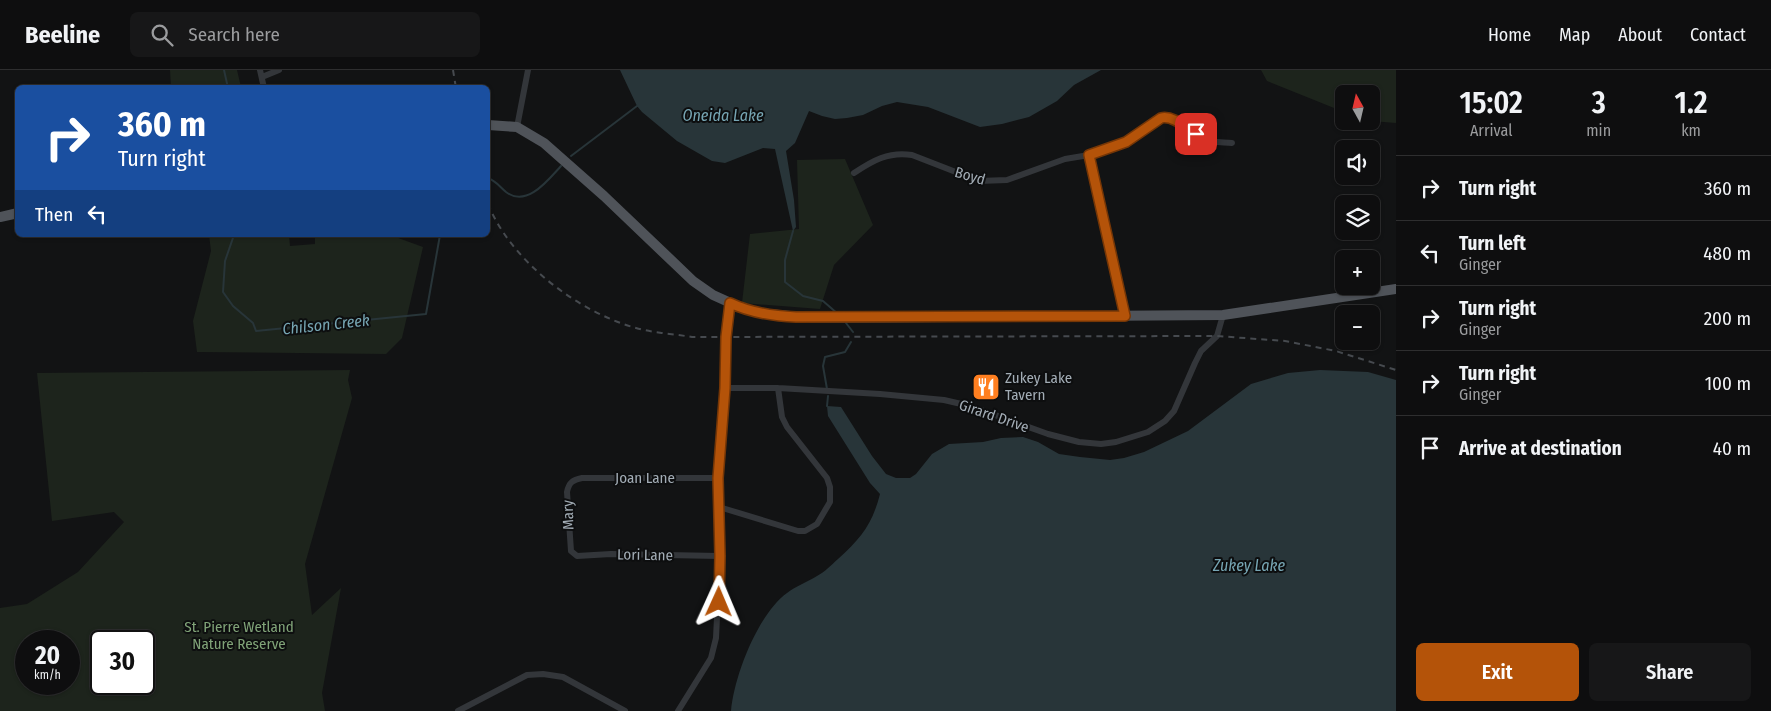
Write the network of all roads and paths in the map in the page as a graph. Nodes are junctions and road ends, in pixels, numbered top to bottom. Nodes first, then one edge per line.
1 (279, 70) edge
2 (528, 70) edge
3 (261, 74) edge
4 (490, 125) edge
5 (517, 127) junction
6 (1232, 143) dead end
7 (1089, 155) junction
8 (854, 173) dead end
9 (15, 214) edge
10 (0, 217) edge
11 (1396, 289) edge
12 (730, 303) junction
13 (1125, 316) junction
14 (1223, 316) junction
15 (725, 388) junction
16 (778, 388) junction
17 (718, 478) junction
18 (572, 481) joint
19 (719, 507) junction
20 (571, 551) joint
21 (720, 556) junction
22 (458, 711) edge
23 (625, 711) edge
24 (678, 711) edge

1 - 3 street
2 - 5 street
4 - 5 main road
5 - 12 main road
6 - 7 street, Boyd
7 - 8 street, Boyd
7 - 13 street
9 - 10 main road
11 - 14 main road
12 - 13 main road
12 - 15 street
13 - 14 main road
14 - 16 street, Girard Drive
15 - 16 street, Girard Drive
15 - 17 street
16 - 19 street
17 - 18 street, Joan Lane
17 - 19 street
18 - 20 street, Mary
19 - 21 street
20 - 21 street, Lori Lane
21 - 24 street
22 - 23 street

